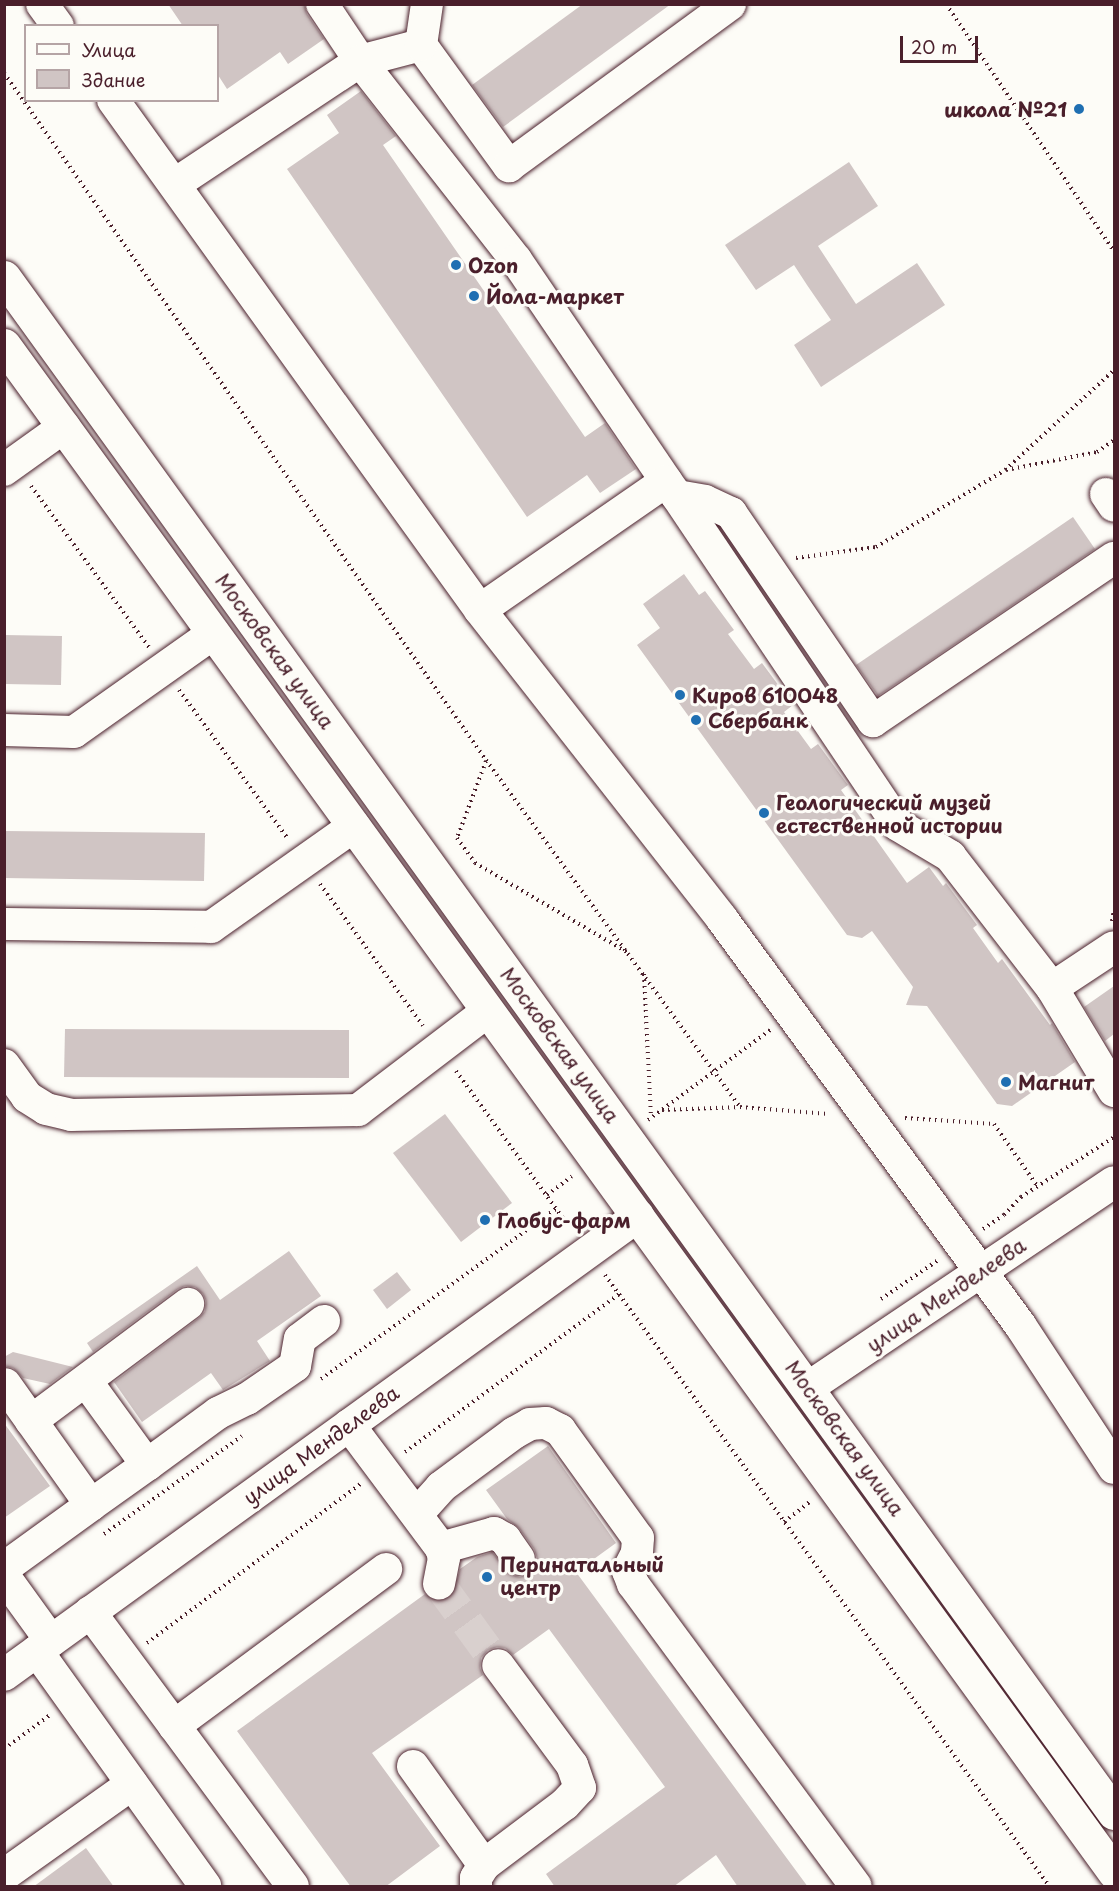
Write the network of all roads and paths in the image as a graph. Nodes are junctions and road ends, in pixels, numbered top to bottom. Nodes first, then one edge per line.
1 (42, 4) edge
2 (322, 4) edge
3 (427, 4) edge
4 (730, 4) edge
5 (946, 4) edge
6 (57, 24) edge
7 (421, 45) junction
8 (360, 61) junction
9 (4, 73) edge
10 (24, 102) edge
11 (24, 102) edge
12 (114, 102) edge
13 (175, 184) junction
14 (1114, 251) edge
15 (4, 277) edge
16 (4, 345) edge
17 (1114, 370) edge
18 (64, 427) junction
19 (1114, 440) edge
20 (4, 470) edge
21 (1005, 470) junction
22 (672, 489) junction
23 (1114, 558) edge
24 (765, 561) junction
25 (480, 610) junction
26 (214, 633) junction
27 (873, 721) junction
28 (4, 730) edge
29 (840, 742) junction
30 (486, 760) junction
31 (354, 826) junction
32 (4, 924) edge
33 (1114, 947) edge
34 (630, 954) junction
35 (644, 974) junction
36 (1052, 988) junction
37 (488, 1011) junction
38 (791, 1013) junction
39 (4, 1065) edge
40 (714, 1071) junction
41 (1114, 1091) edge
42 (662, 1110) junction
43 (651, 1117) junction
44 (640, 1125) dead end
45 (1114, 1137) edge
46 (577, 1172) dead end
47 (1114, 1182) edge
48 (668, 1194) junction
49 (546, 1195) dead end
50 (638, 1216) junction
51 (960, 1245) junction
52 (980, 1271) junction
53 (605, 1275) dead end
54 (619, 1294) junction
55 (881, 1299) dead end
56 (188, 1304) dead end
57 (324, 1322) dead end
58 (86, 1381) junction
59 (5, 1384) edge
60 (808, 1387) junction
61 (778, 1408) junction
62 (31, 1421) junction
63 (349, 1425) junction
64 (147, 1465) junction
65 (382, 1468) junction
66 (1114, 1468) edge
67 (816, 1498) dead end
68 (92, 1505) junction
69 (417, 1514) junction
70 (784, 1522) junction
71 (441, 1548) junction
72 (519, 1559) dead end
73 (4, 1568) edge
74 (386, 1569) dead end
75 (4, 1576) edge
76 (439, 1584) tunnel mouth
77 (90, 1612) junction
78 (44, 1646) junction
79 (125, 1660) junction
80 (498, 1665) tunnel mouth
81 (4, 1675) edge
82 (71, 1700) junction
83 (174, 1725) junction
84 (4, 1749) edge
85 (413, 1766) dead end
86 (132, 1784) junction
87 (1114, 1813) edge
88 (1114, 1872) edge
89 (4, 1875) edge
90 (480, 1876) edge
91 (205, 1887) edge
92 (293, 1887) edge
93 (856, 1887) edge
94 (1049, 1887) edge

1 - 6 street
2 - 8 street
3 - 7 street
4 - 7 street
5 - 14 path
7 - 8 street
8 - 13 street
8 - 22 street
9 - 10 path
11 - 30 path
12 - 13 street
13 - 25 street
15 - 48 main road, Московская улица
16 - 18 main road, Московская улица
17 - 21 path
18 - 20 street
18 - 26 main road, Московская улица
19 - 21 path
21 - 24 path
22 - 24 street
22 - 25 street
22 - 29 street
23 - 27 street
24 - 27 street
25 - 38 street
26 - 28 street
26 - 31 main road, Московская улица
27 - 29 street
29 - 36 street
30 - 34 path
30 - 34 path
31 - 32 street
31 - 37 main road, Московская улица
33 - 36 street
34 - 35 path
35 - 40 path
35 - 43 path
36 - 41 street
37 - 39 street
37 - 50 main road, Московская улица
38 - 40 path
38 - 51 street
40 - 42 path
40 - 42 path
42 - 43 path
43 - 44 path
45 - 51 path
46 - 49 path
47 - 52 street, улица Менделеева
48 - 50 main road
48 - 60 main road, Московская улица
50 - 61 main road, Московская улица
50 - 63 street, улица Менделеева
51 - 52 street
51 - 55 path
52 - 60 street, улица Менделеева
52 - 66 street
53 - 54 path
54 - 65 path
54 - 70 path
56 - 58 street
57 - 64 street
58 - 62 street
58 - 64 street
59 - 62 street
60 - 61 main road, улица Менделеева
60 - 87 main road, Московская улица
61 - 88 main road, Московская улица
62 - 68 street
63 - 65 street
63 - 77 street, улица Менделеева
64 - 68 street
65 - 69 street
65 - 79 path
67 - 70 path
68 - 73 street
69 - 71 street
69 - 93 street
70 - 94 path
71 - 72 street
71 - 76 street
74 - 83 street
75 - 78 street
77 - 78 street, улица Менделеева
77 - 79 street
78 - 81 street, улица Менделеева
78 - 82 street
79 - 83 street
80 - 90 street
82 - 84 path
82 - 86 street
83 - 92 street
85 - 90 street
86 - 89 street
86 - 91 street

